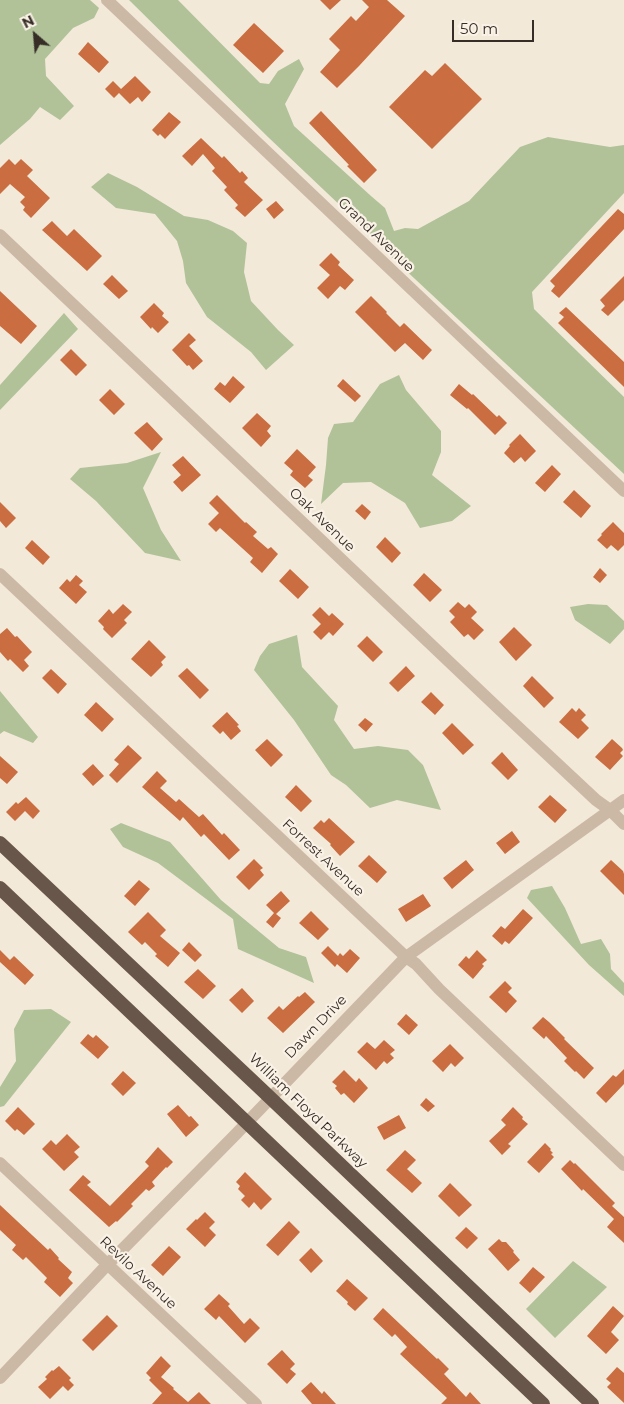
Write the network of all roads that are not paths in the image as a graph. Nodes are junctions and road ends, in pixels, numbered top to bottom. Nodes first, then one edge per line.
1 (107, 0) edge
2 (0, 235) edge
3 (624, 491) edge
4 (0, 574) edge
5 (624, 800) edge
6 (610, 810) junction
7 (624, 824) edge
8 (0, 843) edge
9 (0, 888) edge
10 (406, 957) junction
11 (270, 1098) junction
12 (246, 1123) junction
13 (0, 1162) edge
14 (624, 1166) edge
15 (107, 1265) junction
16 (0, 1378) edge
17 (256, 1404) edge
18 (543, 1404) edge
19 (592, 1404) edge

1 - 3 street, Grand Avenue
2 - 6 street, Oak Avenue
4 - 10 street, Forrest Avenue
5 - 6 street, Dawn Drive
6 - 7 street, Oak Avenue
6 - 10 street, Dawn Drive
8 - 11 highway, William Floyd Parkway
9 - 12 highway
10 - 11 street, Dawn Drive
10 - 14 street, Forrest Avenue
11 - 12 street, Dawn Drive
11 - 19 highway, William Floyd Parkway
12 - 15 street, Dawn Drive
12 - 18 highway
13 - 15 street, Revilo Avenue
15 - 16 street, Dawn Drive
15 - 17 street, Revilo Avenue

